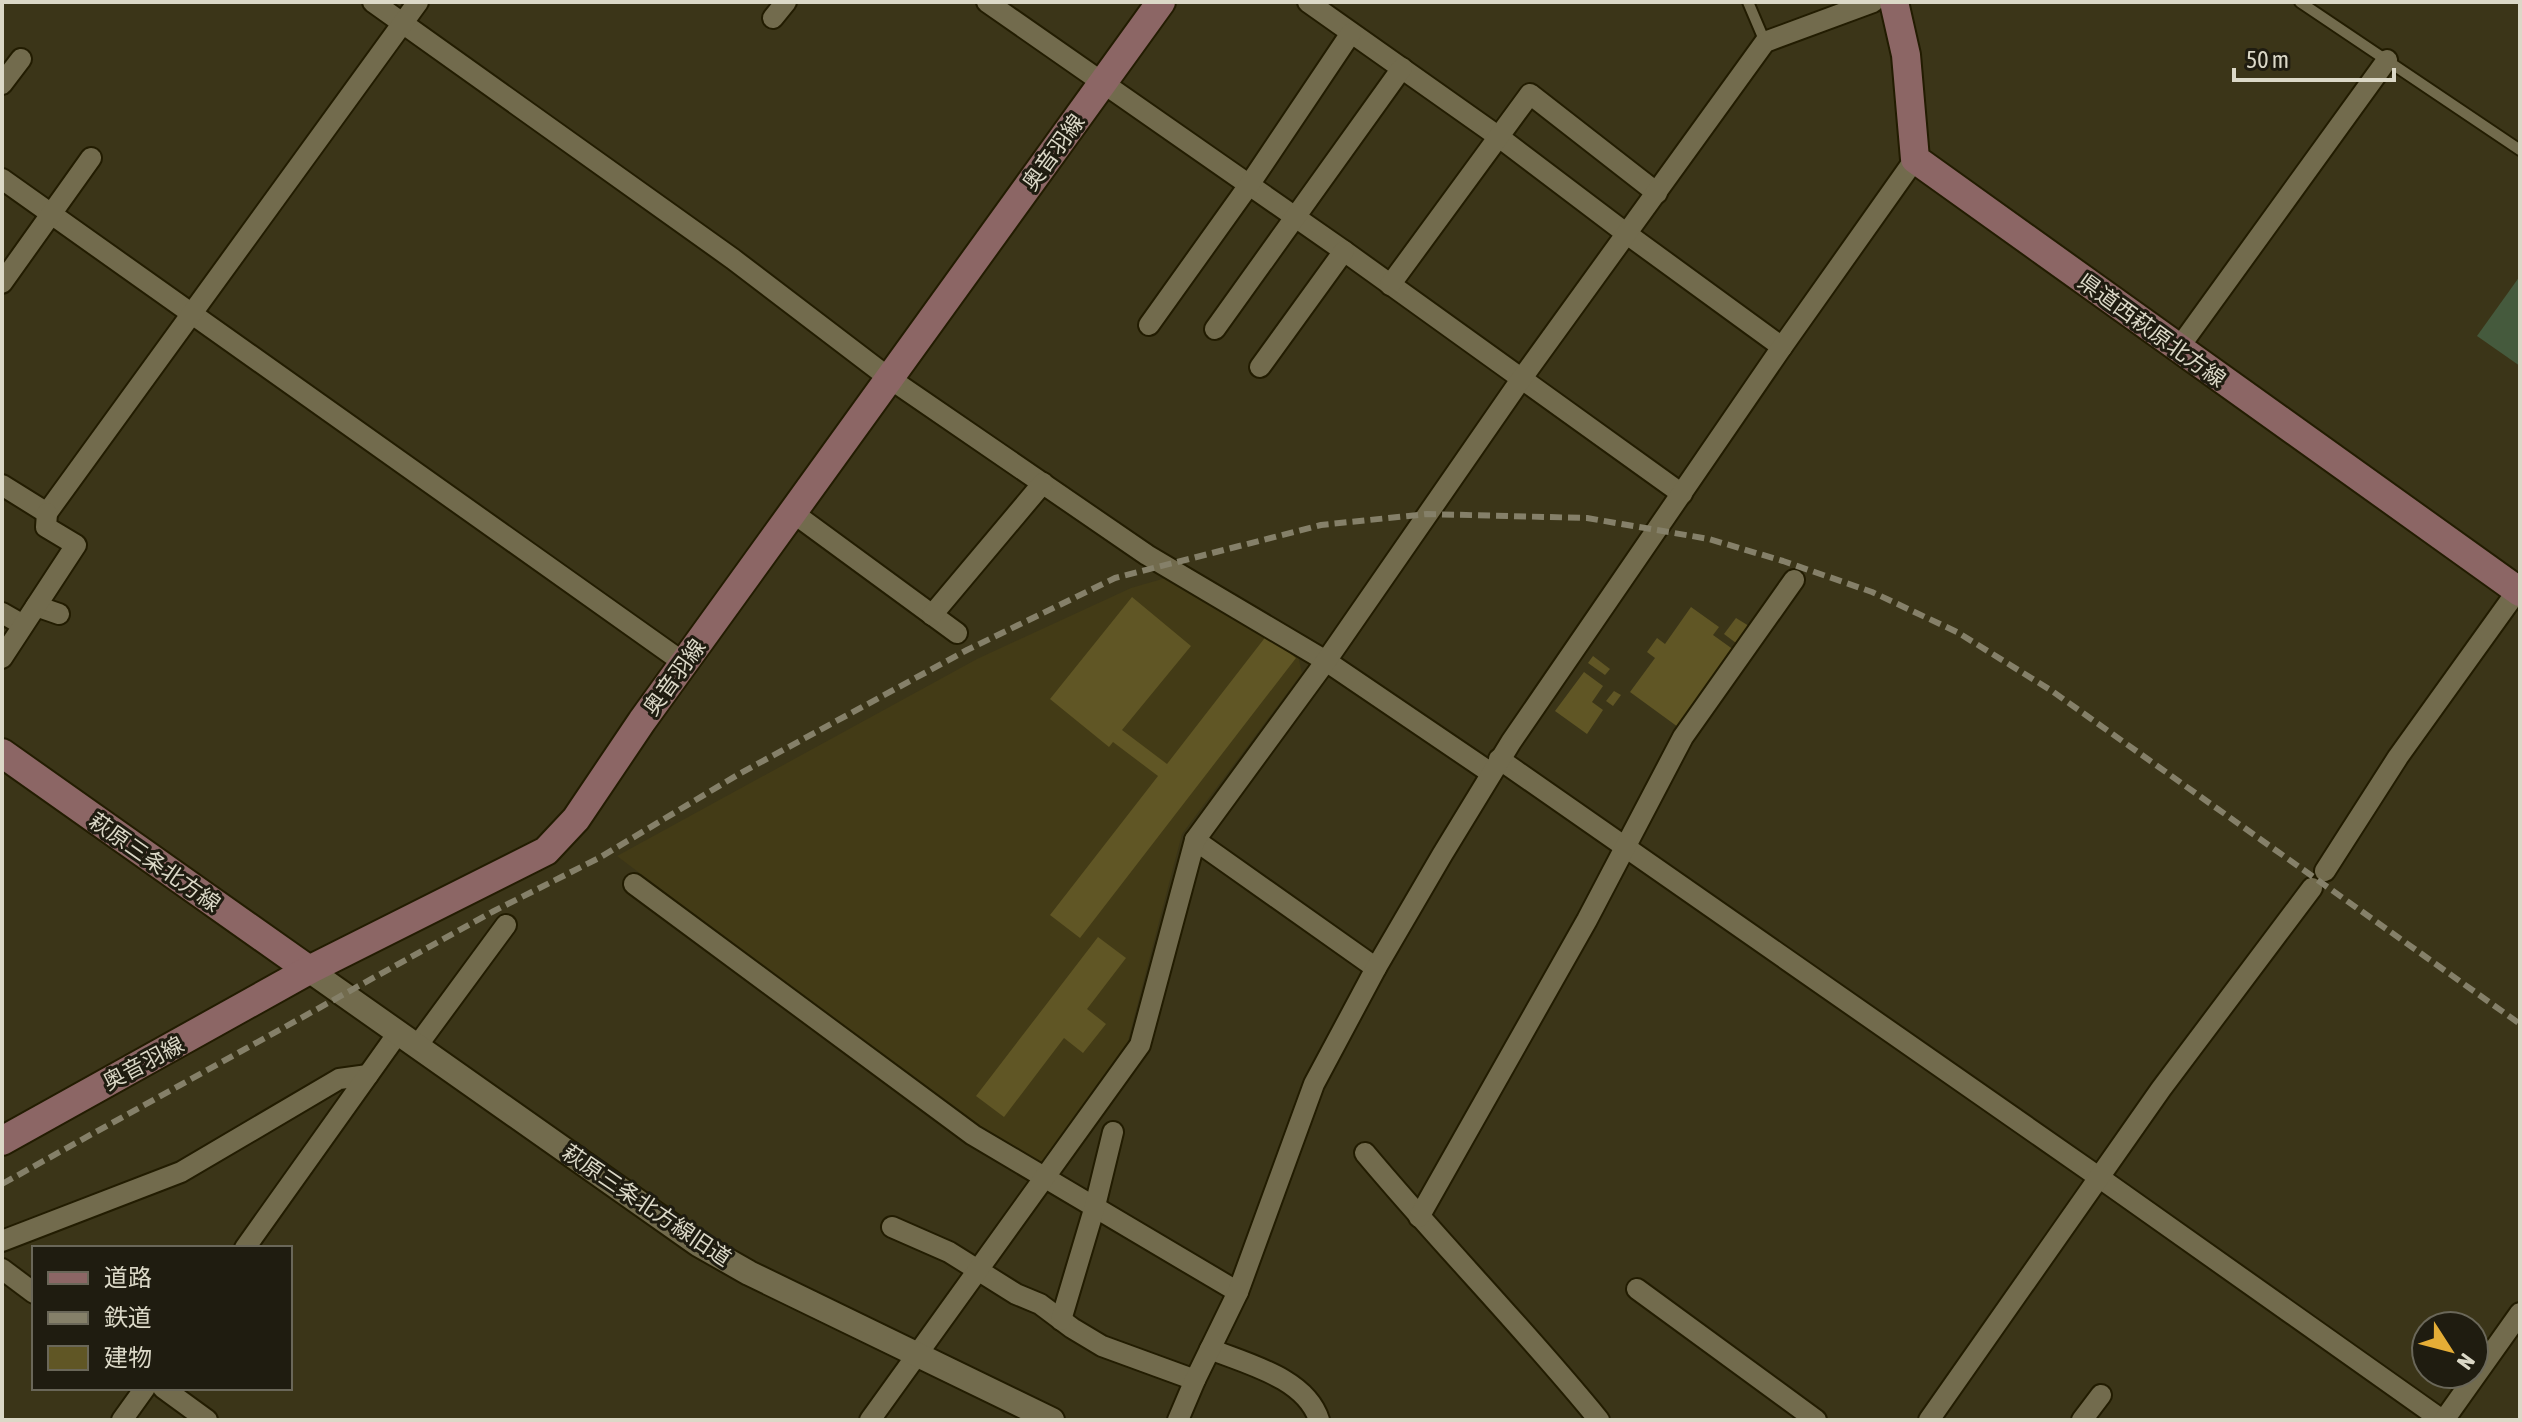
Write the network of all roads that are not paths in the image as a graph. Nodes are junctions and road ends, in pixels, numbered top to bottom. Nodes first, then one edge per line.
1 (373, 2) edge
2 (418, 2) edge
3 (987, 2) edge
4 (1161, 2) edge
5 (1308, 2) edge
6 (1748, 2) edge
7 (1873, 2) edge
8 (1894, 2) edge
9 (2300, 2) edge
10 (403, 23) junction
11 (1351, 33) junction
12 (1765, 42) junction
13 (21, 59) dead end
14 (2387, 60) junction
15 (1402, 68) junction
16 (2, 84) edge
17 (1104, 84) junction
18 (1499, 137) junction
19 (2520, 150) edge
20 (91, 158) dead end
21 (1915, 159) junction
22 (2, 179) edge
23 (1249, 185) junction
24 (1657, 193) junction
25 (52, 215) junction
26 (1295, 218) junction
27 (1627, 234) junction
28 (1344, 251) junction
29 (2, 283) edge
30 (1390, 285) junction
31 (191, 314) junction
32 (1149, 325) dead end
33 (1215, 329) dead end
34 (1782, 347) junction
35 (2178, 349) junction
36 (1260, 367) dead end
37 (889, 378) junction
38 (1522, 378) junction
39 (1043, 483) junction
40 (2, 485) edge
41 (1682, 494) junction
42 (792, 512) junction
43 (47, 513) junction
44 (1794, 580) dead end
45 (2519, 590) edge
46 (36, 606) junction
47 (2, 613) edge
48 (59, 614) dead end
49 (932, 615) junction
50 (23, 625) junction
51 (957, 633) dead end
52 (2, 658) edge
53 (1326, 661) junction
54 (684, 663) junction
55 (2, 753) edge
56 (1495, 766) junction
57 (1195, 840) junction
58 (1624, 844) junction
59 (634, 884) dead end
60 (506, 925) dead end
61 (1376, 968) junction
62 (309, 970) junction
63 (407, 1040) junction
64 (368, 1075) junction
65 (1113, 1132) dead end
66 (2, 1141) edge
67 (1365, 1153) dead end
68 (1043, 1177) junction
69 (2100, 1178) junction
70 (1095, 1206) junction
71 (1419, 1217) junction
72 (892, 1227) dead end
73 (2, 1241) edge
74 (246, 1246) edge
75 (2, 1269) edge
76 (977, 1271) junction
77 (1637, 1289) dead end
78 (32, 1292) edge
79 (1238, 1292) junction
80 (2520, 1313) edge
81 (1061, 1320) junction
82 (1210, 1349) junction
83 (917, 1354) junction
84 (1195, 1380) junction
85 (144, 1390) edge
86 (166, 1390) edge
87 (2101, 1395) dead end
88 (122, 1420) edge
89 (207, 1420) edge
90 (870, 1420) edge
91 (1052, 1420) edge
92 (1178, 1420) edge
93 (1319, 1420) edge
94 (1599, 1420) edge
95 (1816, 1420) edge
96 (1929, 1420) edge
97 (2082, 1420) edge
98 (2443, 1420) edge

1 - 10 street
2 - 10 street
3 - 17 street
4 - 17 main road, 奥音羽線
5 - 11 street
6 - 12 lane
7 - 12 street
8 - 21 main road
9 - 14 lane
10 - 31 street
10 - 37 street
11 - 15 street
11 - 23 street
12 - 24 street
13 - 16 street
14 - 19 lane
14 - 35 street
15 - 18 street
15 - 26 street
17 - 23 street
17 - 37 main road, 奥音羽線
18 - 24 street
18 - 27 street
18 - 30 street
20 - 25 street
21 - 34 street
21 - 35 main road, 県道西萩原北方線
22 - 25 street
23 - 26 street
23 - 32 street
24 - 27 street
25 - 29 street
25 - 31 street
26 - 28 street
26 - 33 street
27 - 34 street
27 - 38 street
28 - 30 street
28 - 36 street
30 - 38 street
31 - 43 street
31 - 54 street
34 - 41 street
35 - 45 main road, 県道西萩原北方線
37 - 39 street
37 - 42 main road, 奥音羽線
38 - 41 street
38 - 53 street
39 - 49 street
39 - 53 street
40 - 43 street
41 - 56 street
42 - 49 street
42 - 54 main road, 奥音羽線
43 - 46 street
44 - 58 street
45 - 69 street
46 - 48 street
46 - 50 street
47 - 50 street
49 - 51 street
50 - 52 street
53 - 56 street
53 - 57 street
54 - 62 main road, 奥音羽線
55 - 62 main road, 萩原三条北方線
56 - 58 street
56 - 61 street
57 - 61 street
57 - 68 street
58 - 69 street
58 - 71 street
59 - 68 street
60 - 63 street
61 - 79 street
62 - 63 street, 萩原三条北方線旧道
62 - 66 main road, 奥音羽線
63 - 64 street
63 - 83 street, 萩原三条北方線旧道
64 - 73 street
64 - 74 street
65 - 70 street
67 - 71 street
68 - 70 street
68 - 76 street
69 - 96 street
69 - 98 street
70 - 79 street
70 - 81 street
71 - 94 street
72 - 76 street
75 - 78 street
76 - 81 street
76 - 83 street
77 - 95 street
79 - 82 street
80 - 98 street
81 - 84 street
82 - 84 street
82 - 93 street
83 - 90 street
83 - 91 street, 萩原三条北方線旧道
84 - 92 street
85 - 88 street
86 - 89 street
87 - 97 street

